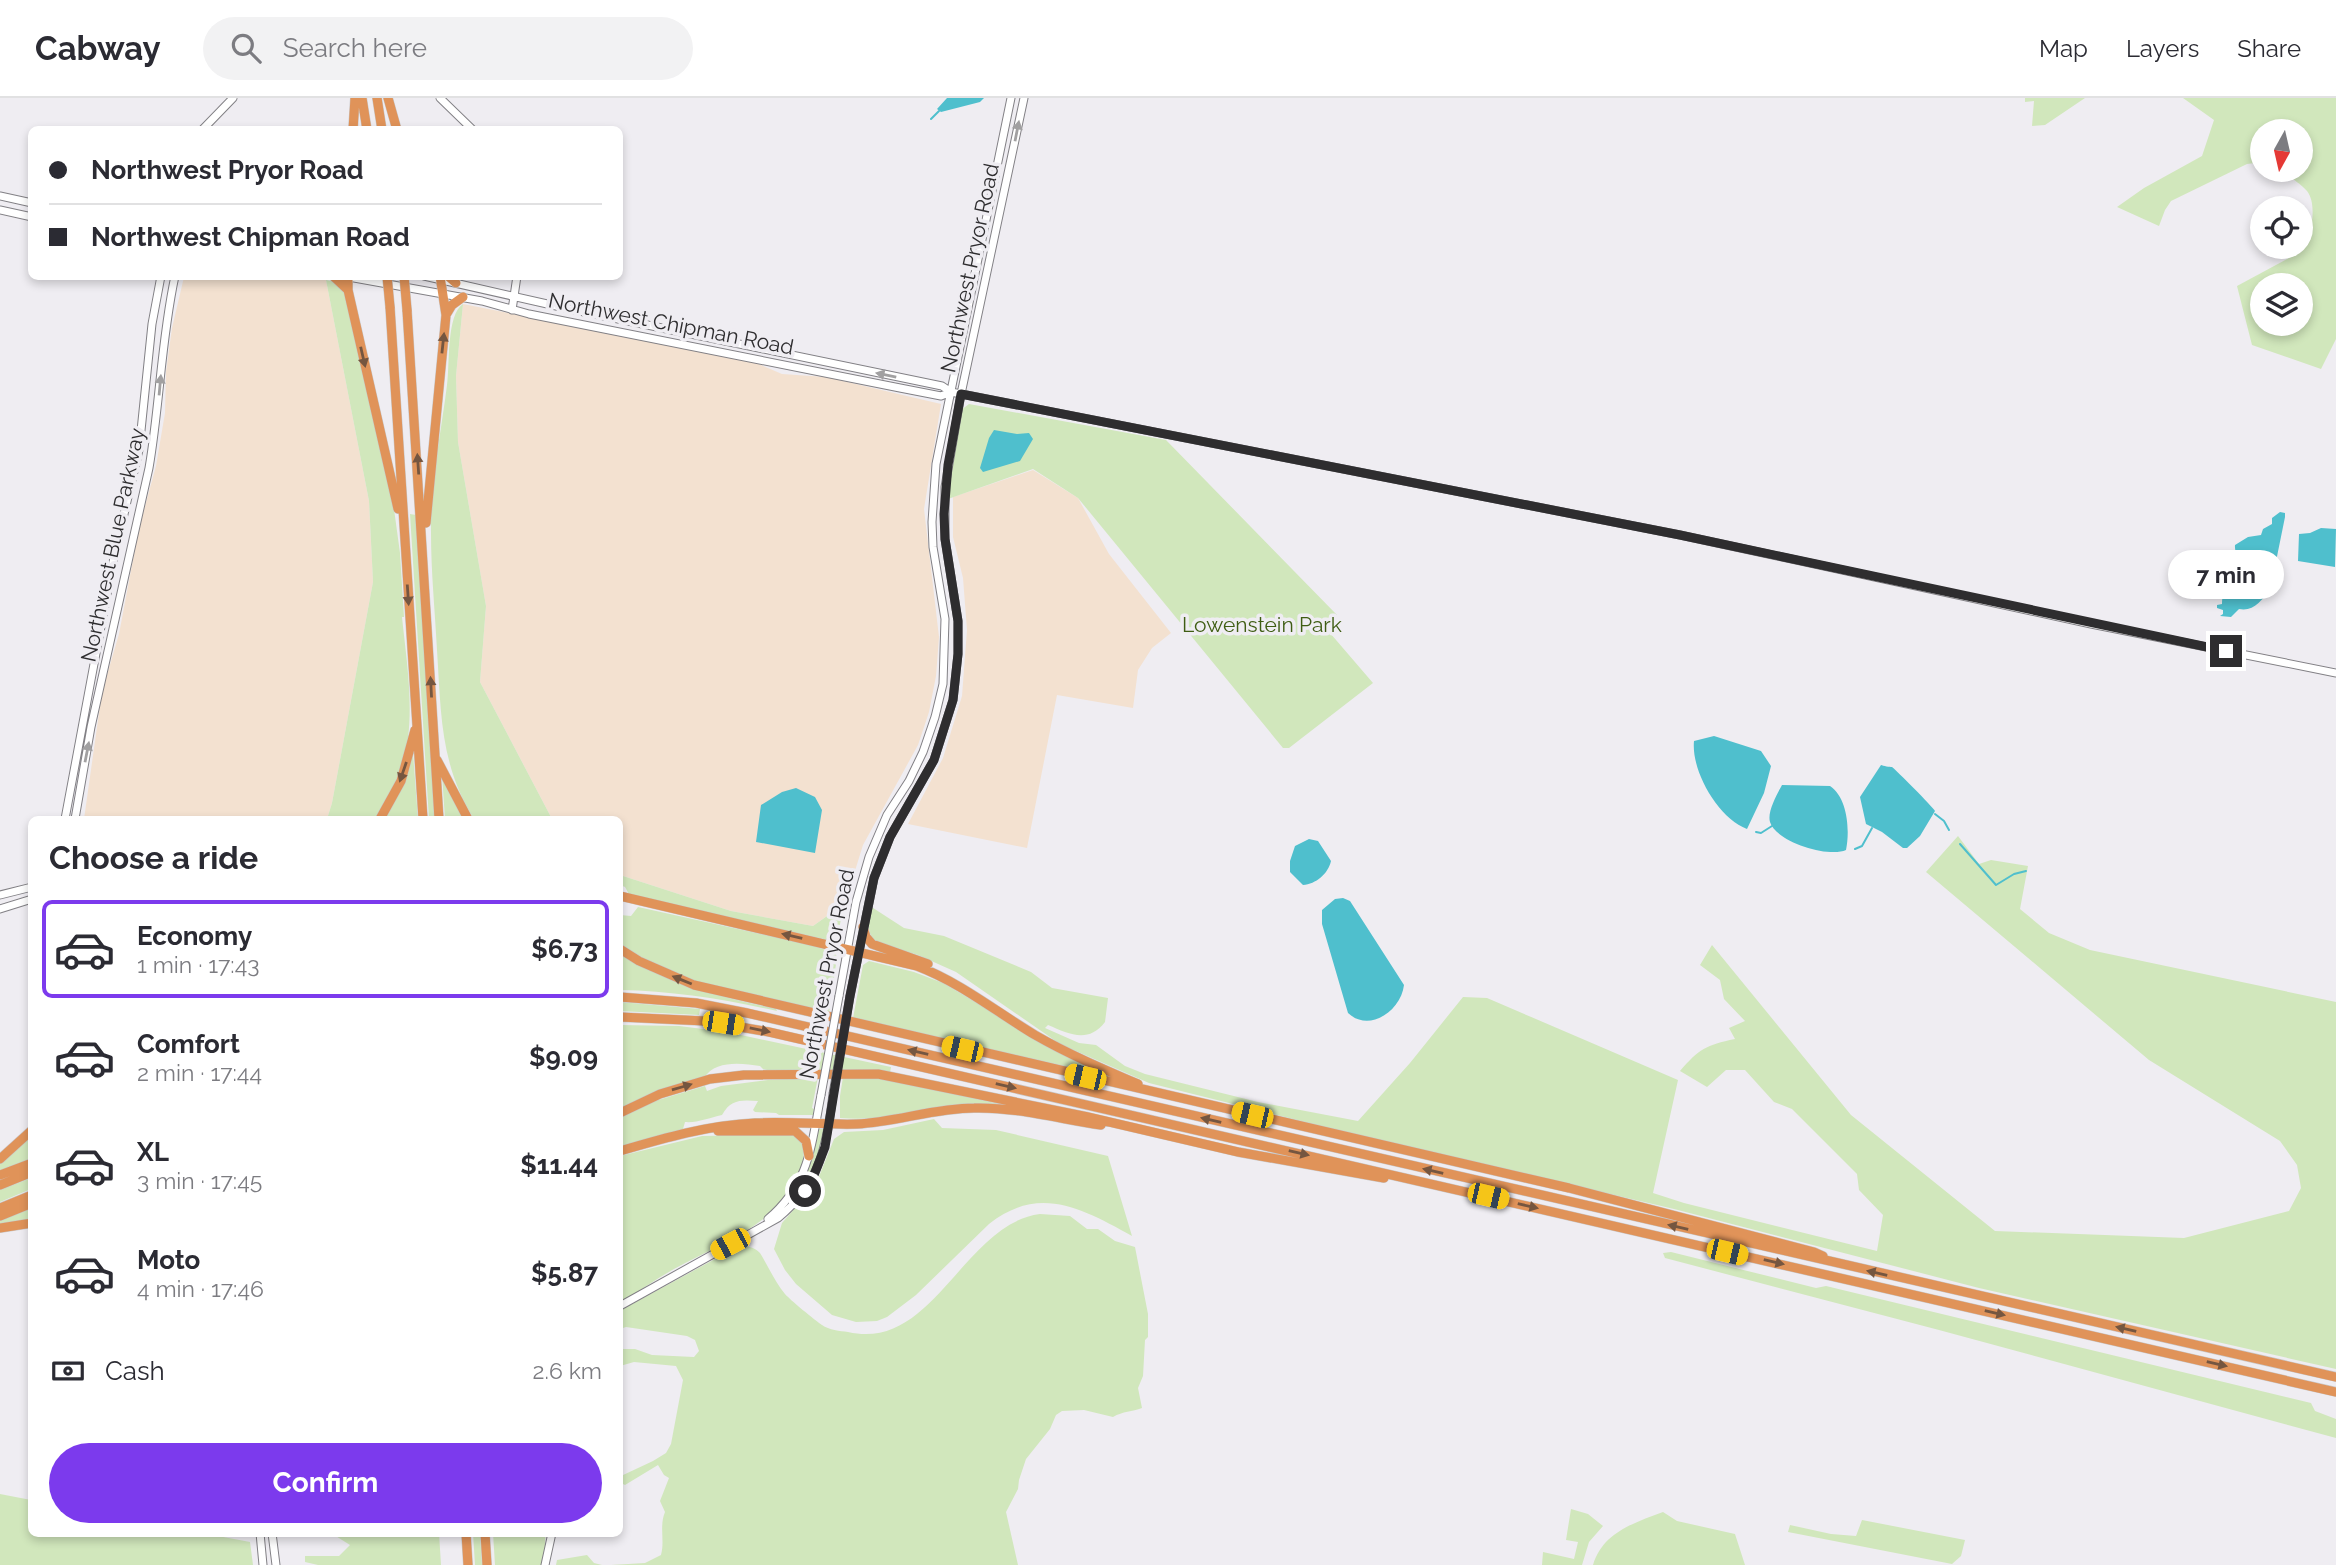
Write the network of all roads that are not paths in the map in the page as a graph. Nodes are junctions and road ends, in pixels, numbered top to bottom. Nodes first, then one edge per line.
1 (233, 98) edge
2 (355, 98) edge
3 (362, 98) edge
4 (377, 98) edge
5 (387, 98) edge
6 (440, 98) edge
7 (1011, 98) edge
8 (1024, 98) edge
9 (217, 113) junction
10 (206, 126) edge
11 (211, 126) edge
12 (353, 126) edge
13 (366, 126) edge
14 (381, 126) edge
15 (396, 126) edge
16 (469, 126) edge
17 (999, 163) junction
18 (0, 196) edge
19 (28, 202) edge
20 (1002, 203) junction
21 (0, 210) edge
22 (28, 215) edge
23 (160, 280) edge
24 (174, 280) edge
25 (337, 280) edge
26 (346, 280) edge
27 (363, 280) edge
28 (387, 280) edge
29 (404, 280) edge
30 (447, 280) edge
31 (451, 280) edge
32 (516, 280) edge
33 (348, 290) junction
34 (443, 294) junction
35 (463, 297) junction
36 (514, 297) junction
37 (512, 310) junction
38 (446, 316) junction
39 (621, 320) junction
40 (599, 327) junction
41 (845, 366) junction
42 (821, 372) junction
43 (951, 392) junction
44 (961, 394) junction
45 (403, 527) junction
46 (424, 556) junction
47 (2336, 673) edge
48 (418, 722) junction
49 (435, 755) junction
50 (66, 816) edge
51 (76, 816) edge
52 (382, 816) edge
53 (423, 816) edge
54 (439, 816) edge
55 (466, 816) edge
56 (28, 888) edge
57 (0, 895) edge
58 (623, 897) edge
59 (28, 900) edge
60 (0, 909) edge
61 (863, 927) junction
62 (847, 949) junction
63 (623, 951) edge
64 (859, 952) junction
65 (623, 997) edge
66 (991, 1005) junction
67 (623, 1017) edge
68 (1159, 1093) junction
69 (623, 1112) edge
70 (815, 1123) junction
71 (830, 1123) junction
72 (692, 1131) junction
73 (1151, 1133) junction
74 (28, 1134) edge
75 (623, 1150) edge
76 (809, 1156) junction
77 (0, 1159) edge
78 (28, 1164) edge
79 (28, 1174) edge
80 (0, 1175) edge
81 (0, 1185) edge
82 (1462, 1190) junction
83 (28, 1197) edge
84 (28, 1205) edge
85 (0, 1208) edge
86 (0, 1216) edge
87 (28, 1224) edge
88 (0, 1228) edge
89 (754, 1231) junction
90 (1840, 1264) junction
91 (623, 1304) edge
92 (2336, 1377) edge
93 (2336, 1392) edge
94 (260, 1537) edge
95 (272, 1537) edge
96 (466, 1537) edge
97 (485, 1537) edge
98 (551, 1537) edge
99 (263, 1565) edge
100 (275, 1565) edge
101 (468, 1565) edge
102 (487, 1565) edge
103 (545, 1565) edge

1 - 9 main road
2 - 12 highway
3 - 13 highway
4 - 14 highway
5 - 15 highway
6 - 16 main road
7 - 17 main road, Northwest Pryor Road
20 -> 8 main road, Northwest Pryor Road
9 - 10 main road
9 - 11 main road
17 - 20 main road
17 - 43 main road, Northwest Pryor Road
18 - 19 main road
20 - 44 main road, Northwest Pryor Road
21 - 22 main road
23 - 50 main road, Northwest Blue Parkway
51 -> 24 main road, Northwest Blue Parkway
25 - 33 highway
26 - 33 highway
27 - 34 main road, Northwest Chipman Road
28 - 45 highway, bridge
46 -> 29 highway, bridge
30 - 34 highway
31 - 36 main road, Northwest Chipman Road
32 - 36 main road
33 -> 45 highway
34 - 35 main road, Northwest Chipman Road
34 - 38 highway
35 - 37 main road, Northwest Chipman Road
35 - 38 highway
36 - 37 main road
36 - 39 main road, Northwest Chipman Road
37 - 40 main road, Northwest Chipman Road
46 -> 38 highway
39 - 40 main road
39 - 41 main road, Northwest Chipman Road
40 - 42 main road, Northwest Chipman Road
41 - 42 main road
43 -> 41 main road, Northwest Chipman Road
42 - 43 main road, Northwest Chipman Road
43 - 44 main road, Northwest Chipman Road
43 - 62 main road, Northwest Pryor Road
44 - 47 main road, Northwest Chipman Road
44 - 61 main road, Northwest Pryor Road
45 -> 48 highway
49 -> 46 highway
48 -> 52 highway
48 - 53 highway
49 - 54 highway
49 - 55 highway
56 - 57 main road
62 -> 58 highway
59 - 60 main road
61 - 64 main road, Northwest Pryor Road
61 - 66 highway
62 - 64 highway
62 - 70 main road, Northwest Pryor Road, bridge
68 -> 63 highway
64 - 66 highway
64 - 71 main road, Northwest Pryor Road, bridge
90 -> 65 highway
66 - 68 highway
67 -> 82 highway
68 - 90 highway
69 -> 73 highway
70 - 71 highway
70 - 72 highway
70 - 76 main road, Northwest Pryor Road
71 - 73 highway
71 - 89 main road, Northwest Pryor Road
72 - 75 highway
72 - 76 highway
73 - 82 highway
74 - 77 highway
76 - 89 main road, Northwest Pryor Road
78 - 80 highway
79 - 81 highway
82 -> 93 highway
83 - 85 highway
84 - 86 highway
87 - 88 highway
89 - 91 main road, Northwest Pryor Road
92 -> 90 highway
94 - 99 main road
95 - 100 main road
96 - 101 highway
97 - 102 highway
98 - 103 main road

